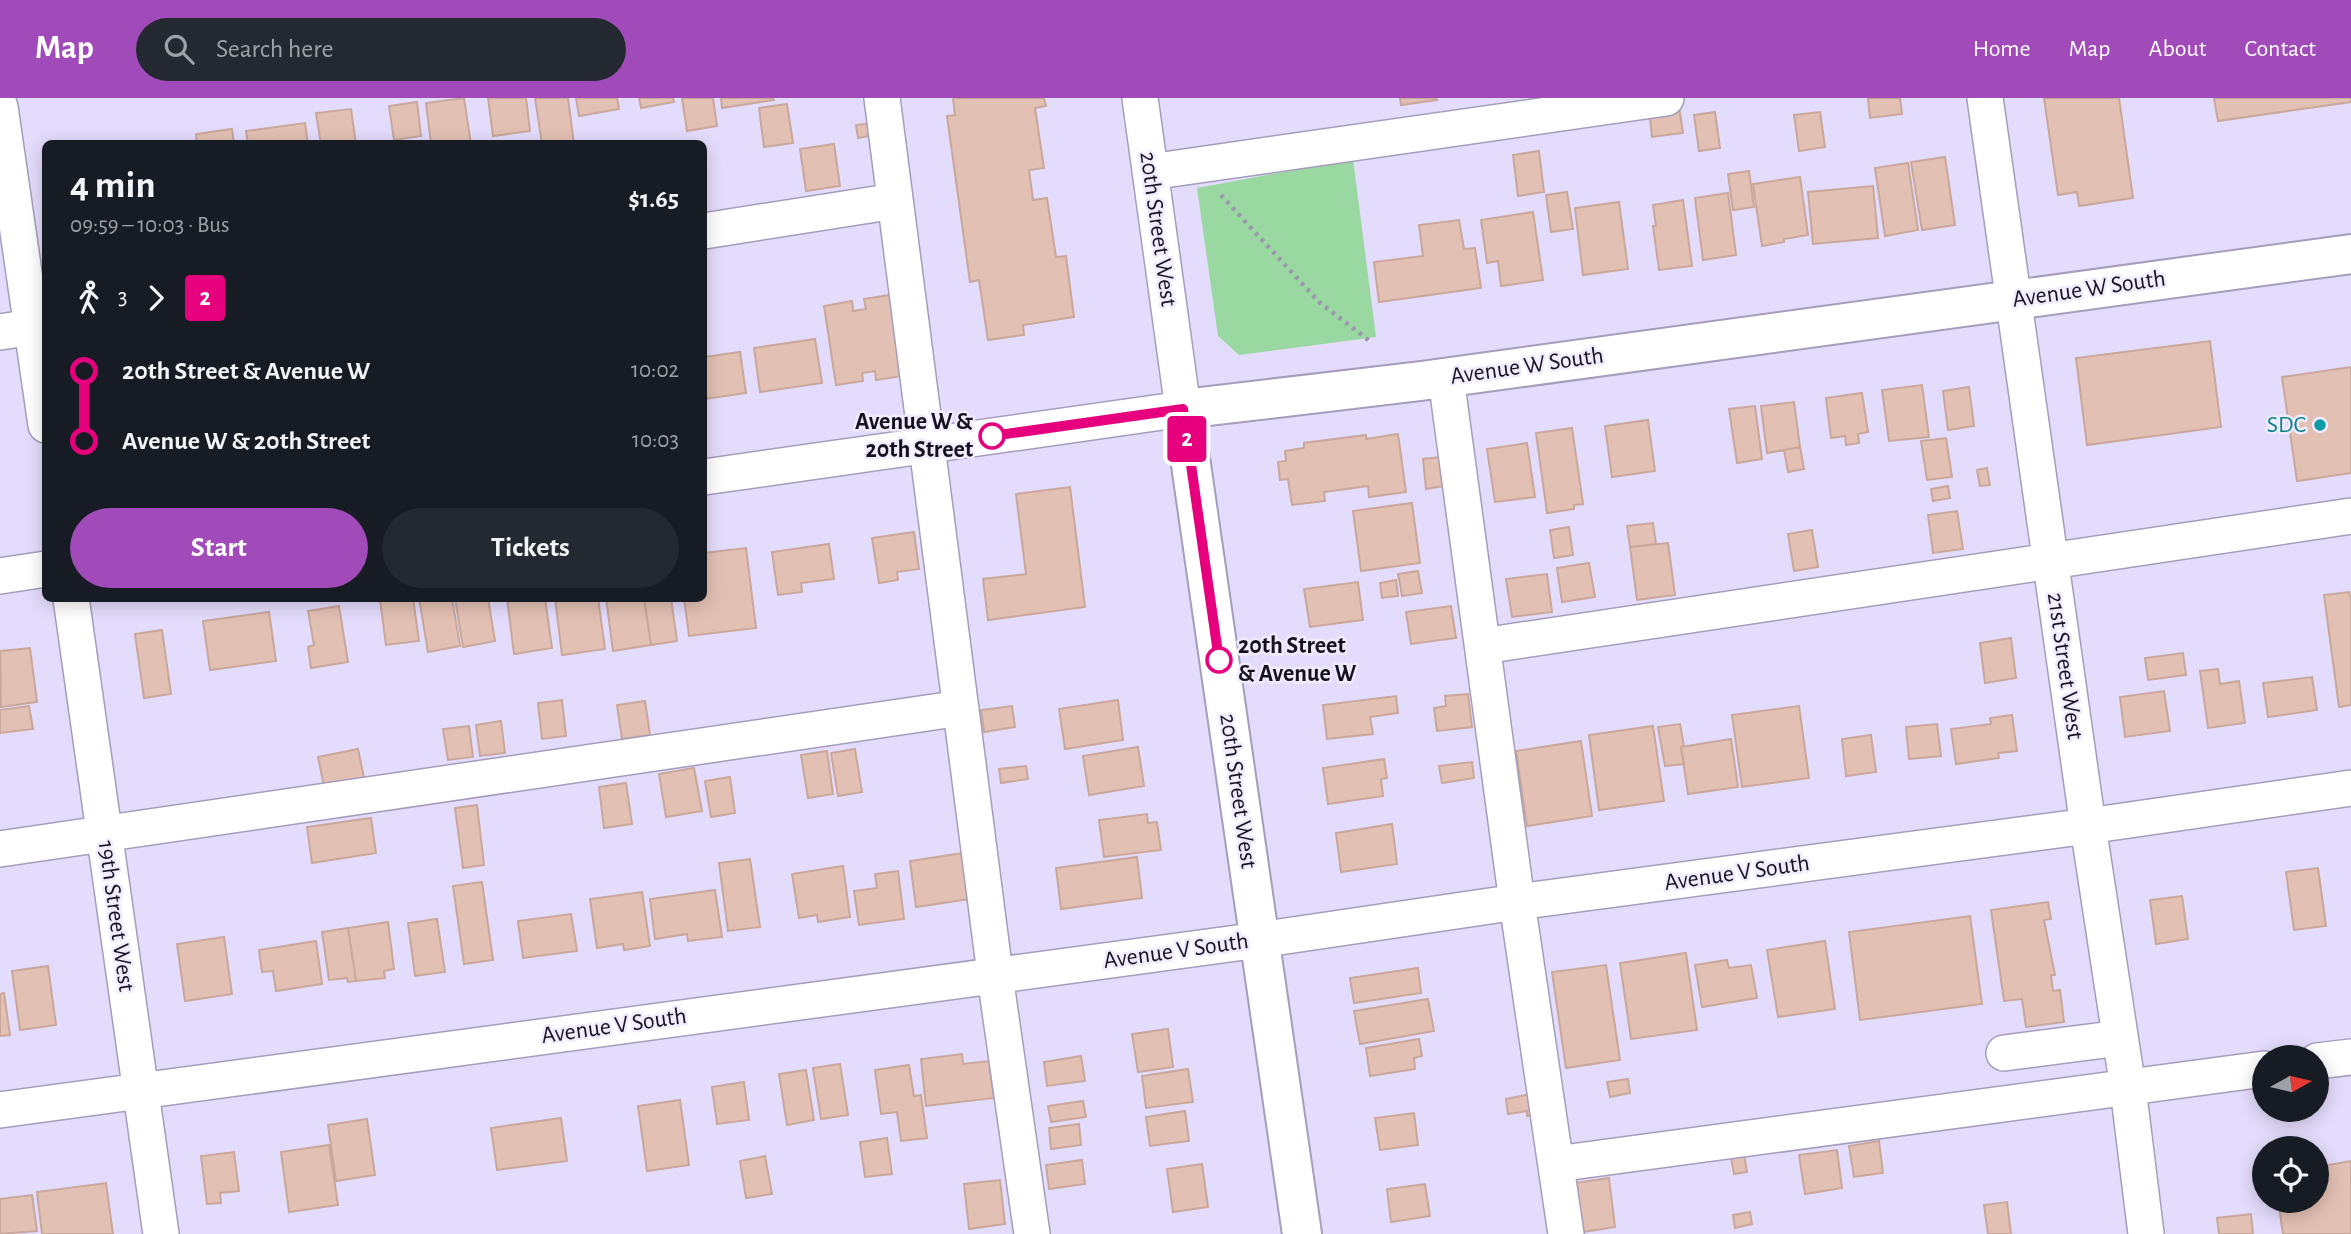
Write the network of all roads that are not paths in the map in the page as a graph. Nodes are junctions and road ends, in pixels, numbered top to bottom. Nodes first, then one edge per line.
1 (882, 98) edge
2 (1140, 98) edge
3 (1666, 98) edge
4 (1985, 98) edge
5 (0, 107) edge
6 (1150, 172) junction
7 (895, 201) junction
8 (707, 231) edge
9 (2351, 254) edge
10 (2012, 300) junction
11 (26, 328) edge
12 (1446, 378) junction
13 (42, 406) edge
14 (1183, 409) junction
15 (927, 446) junction
16 (707, 477) edge
17 (2351, 516) edge
18 (2050, 560) junction
19 (42, 570) edge
20 (0, 576) edge
21 (72, 602) edge
22 (1483, 646) junction
23 (961, 708) junction
24 (2351, 788) edge
25 (2088, 826) junction
26 (104, 835) junction
27 (0, 849) edge
28 (1517, 902) junction
29 (1259, 940) junction
30 (996, 975) junction
31 (2120, 1038) junction
32 (2004, 1053) dead end
33 (2351, 1057) edge
34 (2329, 1060) edge
35 (2252, 1071) edge
36 (2128, 1088) junction
37 (141, 1090) junction
38 (0, 1110) edge
39 (1556, 1164) junction
40 (161, 1234) edge
41 (1032, 1234) edge
42 (1302, 1234) edge
43 (1566, 1234) edge
44 (2146, 1234) edge

1 - 7 street
2 - 6 street, 20th Street West
3 - 6 street
4 - 10 street, 21st Street West
5 - 11 street
6 - 14 street, 20th Street West
7 - 8 street
7 - 15 street
9 - 10 main road, Avenue W South
10 - 12 main road, Avenue W South
10 - 18 street, 21st Street West
11 - 13 street
12 - 14 main road, Avenue W South
12 - 22 street
14 - 15 street, Avenue W South
14 - 29 main road, 20th Street West
15 - 16 street, Avenue W South
15 - 23 street
17 - 18 street
18 - 22 street
18 - 25 street, 21st Street West
19 - 20 street
21 - 26 street, 19th Street West
22 - 28 street
23 - 26 street
23 - 30 street
24 - 25 street, Avenue V South
25 - 28 street, Avenue V South
25 - 31 street, 21st Street West
26 - 27 street
26 - 37 street, 19th Street West
28 - 29 street, Avenue V South
28 - 39 street
29 - 30 street, Avenue V South
29 - 42 main road, 20th Street West
30 - 37 street, Avenue V South
30 - 41 street
31 - 32 street
31 - 36 street, 21st Street West
33 - 34 street
35 - 36 street
36 - 39 street
36 - 44 street, 21st Street West
37 - 38 street, Avenue V South
37 - 40 street, 19th Street West
39 - 43 street

